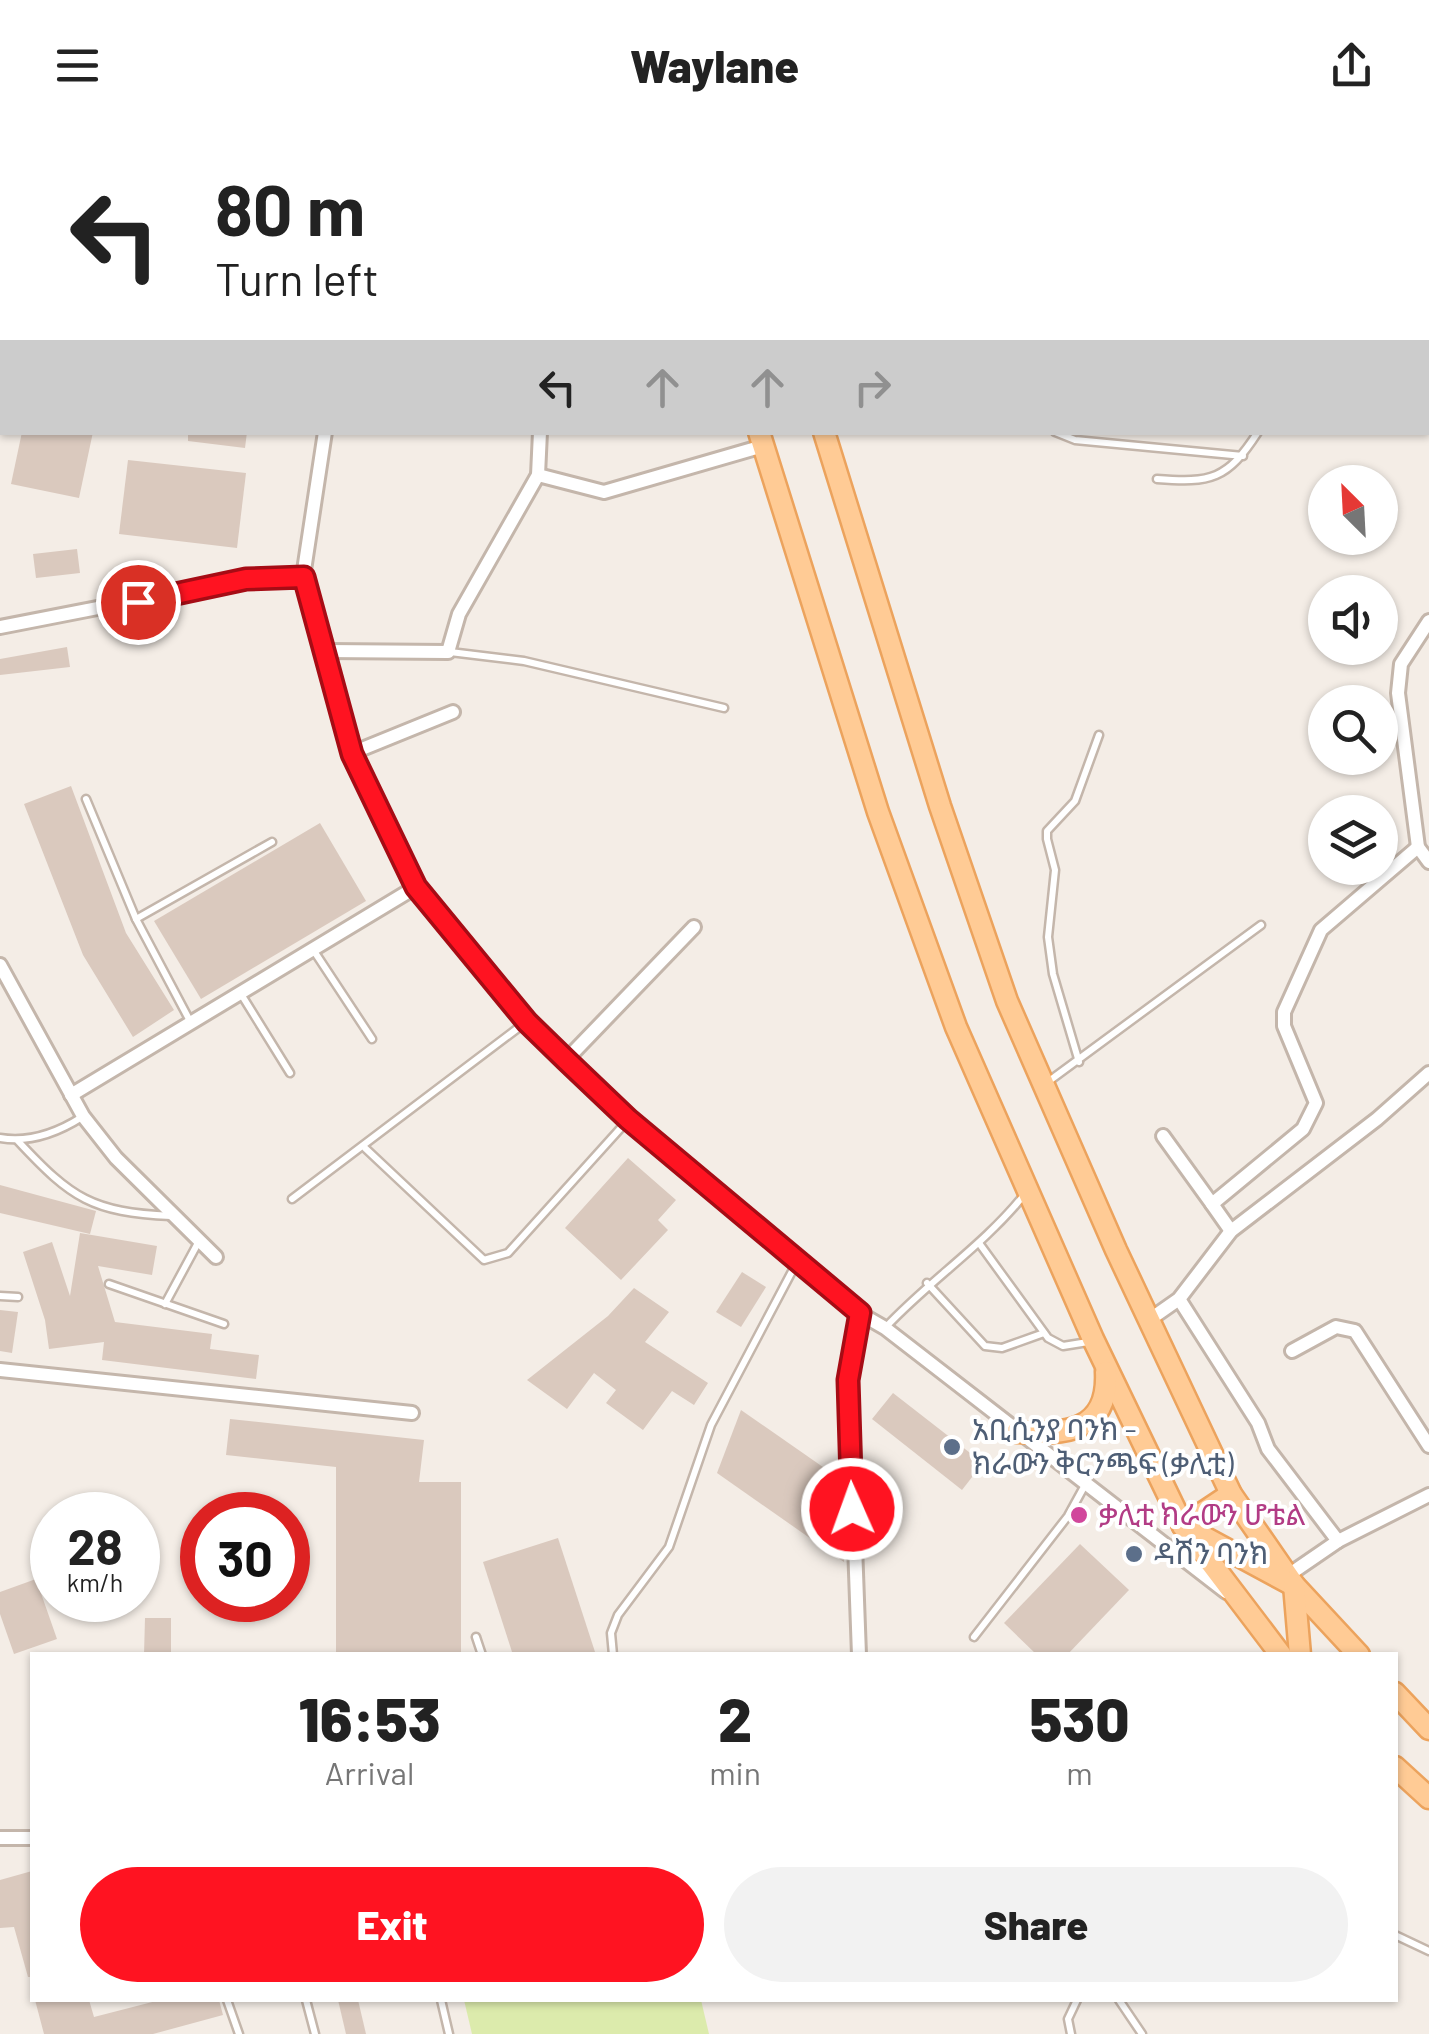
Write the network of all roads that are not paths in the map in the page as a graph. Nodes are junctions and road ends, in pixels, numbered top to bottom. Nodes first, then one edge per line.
1 (324, 435) edge
2 (540, 435) edge
3 (825, 435) edge
4 (1062, 435) edge
5 (1256, 435) edge
6 (761, 440) edge
7 (1242, 456) junction
8 (538, 476) junction
9 (1157, 479) dead end
10 (304, 577) junction
11 (1429, 621) edge
12 (0, 626) edge
13 (326, 651) junction
14 (448, 652) junction
15 (724, 708) dead end
16 (452, 712) dead end
17 (1099, 735) dead end
18 (352, 754) junction
19 (86, 799) dead end
20 (272, 842) dead end
21 (1418, 847) junction
22 (1429, 862) edge
23 (416, 887) junction
24 (136, 919) junction
25 (1262, 925) dead end
26 (694, 927) dead end
27 (311, 946) junction
28 (0, 966) edge
29 (239, 991) junction
30 (190, 1021) junction
31 (527, 1022) junction
32 (372, 1039) dead end
33 (566, 1060) junction
34 (1079, 1062) junction
35 (290, 1073) dead end
36 (1429, 1073) edge
37 (1044, 1085) junction
38 (71, 1095) junction
39 (83, 1116) junction
40 (628, 1119) junction
41 (1163, 1136) dead end
42 (0, 1138) edge
43 (18, 1141) junction
44 (365, 1148) junction
45 (1029, 1188) junction
46 (292, 1198) dead end
47 (1212, 1204) junction
48 (172, 1216) junction
49 (1231, 1231) junction
50 (199, 1241) junction
51 (980, 1243) junction
52 (216, 1257) dead end
53 (798, 1259) junction
54 (927, 1283) junction
55 (109, 1284) dead end
56 (0, 1296) edge
57 (18, 1297) dead end
58 (1179, 1299) junction
59 (165, 1304) junction
60 (860, 1313) junction
61 (1149, 1320) junction
62 (224, 1324) dead end
63 (885, 1328) junction
64 (1044, 1333) junction
65 (1093, 1340) junction
66 (1292, 1351) dead end
67 (1106, 1365) junction
68 (0, 1370) edge
69 (412, 1413) dead end
70 (1018, 1432) junction
71 (1429, 1446) edge
72 (1085, 1484) junction
73 (1231, 1494) junction
74 (1429, 1494) edge
75 (1182, 1526) junction
76 (1338, 1541) junction
77 (1290, 1580) junction
78 (1236, 1600) junction
79 (476, 1637) dead end
80 (974, 1637) dead end
81 (481, 1652) edge
82 (613, 1652) edge
83 (860, 1652) edge
84 (1279, 1652) edge
85 (1300, 1652) edge
86 (1356, 1652) edge
87 (1398, 1696) edge
88 (1429, 1729) edge
89 (1398, 1771) edge
90 (1429, 1798) edge
91 (0, 1838) edge
92 (30, 1838) edge
93 (1398, 1937) edge
94 (1429, 1951) edge
95 (228, 2002) edge
96 (307, 2002) edge
97 (440, 2002) edge
98 (1076, 2002) edge
99 (1121, 2002) edge
100 (239, 2034) edge
101 (315, 2034) edge
102 (448, 2034) edge
103 (1071, 2034) edge
104 (1142, 2034) edge

1 - 10 street
2 - 8 street
3 - 37 main road
4 - 7 lane
5 - 7 lane
6 - 8 street
6 - 45 main road
7 - 9 lane
8 - 14 street
10 - 12 street
10 - 13 street
11 - 21 street
13 - 14 street
13 - 18 street
14 - 15 lane
16 - 18 street
17 - 34 lane
18 - 23 street
19 - 24 lane
20 - 24 lane
21 - 22 street
21 - 47 street
23 - 27 street
23 - 31 street
24 - 30 lane
25 - 34 lane
26 - 33 street
27 - 29 street
27 - 32 lane
28 - 38 street
29 - 30 street
29 - 35 lane
30 - 38 street
31 - 33 street
31 - 44 lane
33 - 40 street
34 - 37 lane
36 - 49 street
37 - 61 main road
38 - 39 street
39 - 43 lane
39 - 48 street
40 - 44 lane
40 - 53 street
41 - 47 street
42 - 43 lane
43 - 48 lane
44 - 46 lane
45 - 51 lane
45 - 65 main road
47 - 49 street
48 - 50 street
49 - 58 street
50 - 52 street
50 - 59 lane
51 - 54 lane
51 - 64 lane
53 - 60 street
53 - 82 lane
54 - 63 lane
54 - 64 lane
55 - 59 lane
56 - 57 lane
58 - 61 street
58 - 76 street
59 - 62 lane
60 - 63 street
60 - 83 street
61 - 73 main road
63 - 70 street
64 - 65 lane
65 - 67 main road
66 - 71 street
67 - 70 main road
67 - 75 main road
68 - 69 street
70 - 72 street
72 - 78 street
72 - 80 lane
73 - 75 main road
73 - 77 main road
74 - 76 street
75 - 77 main road
75 - 78 main road
76 - 77 street
77 - 85 main road
77 - 86 main road
78 - 84 main road
79 - 81 lane
87 - 88 main road
89 - 90 main road
91 - 92 street
93 - 94 lane
95 - 100 lane
96 - 101 lane
97 - 102 lane
98 - 103 lane
99 - 104 lane

